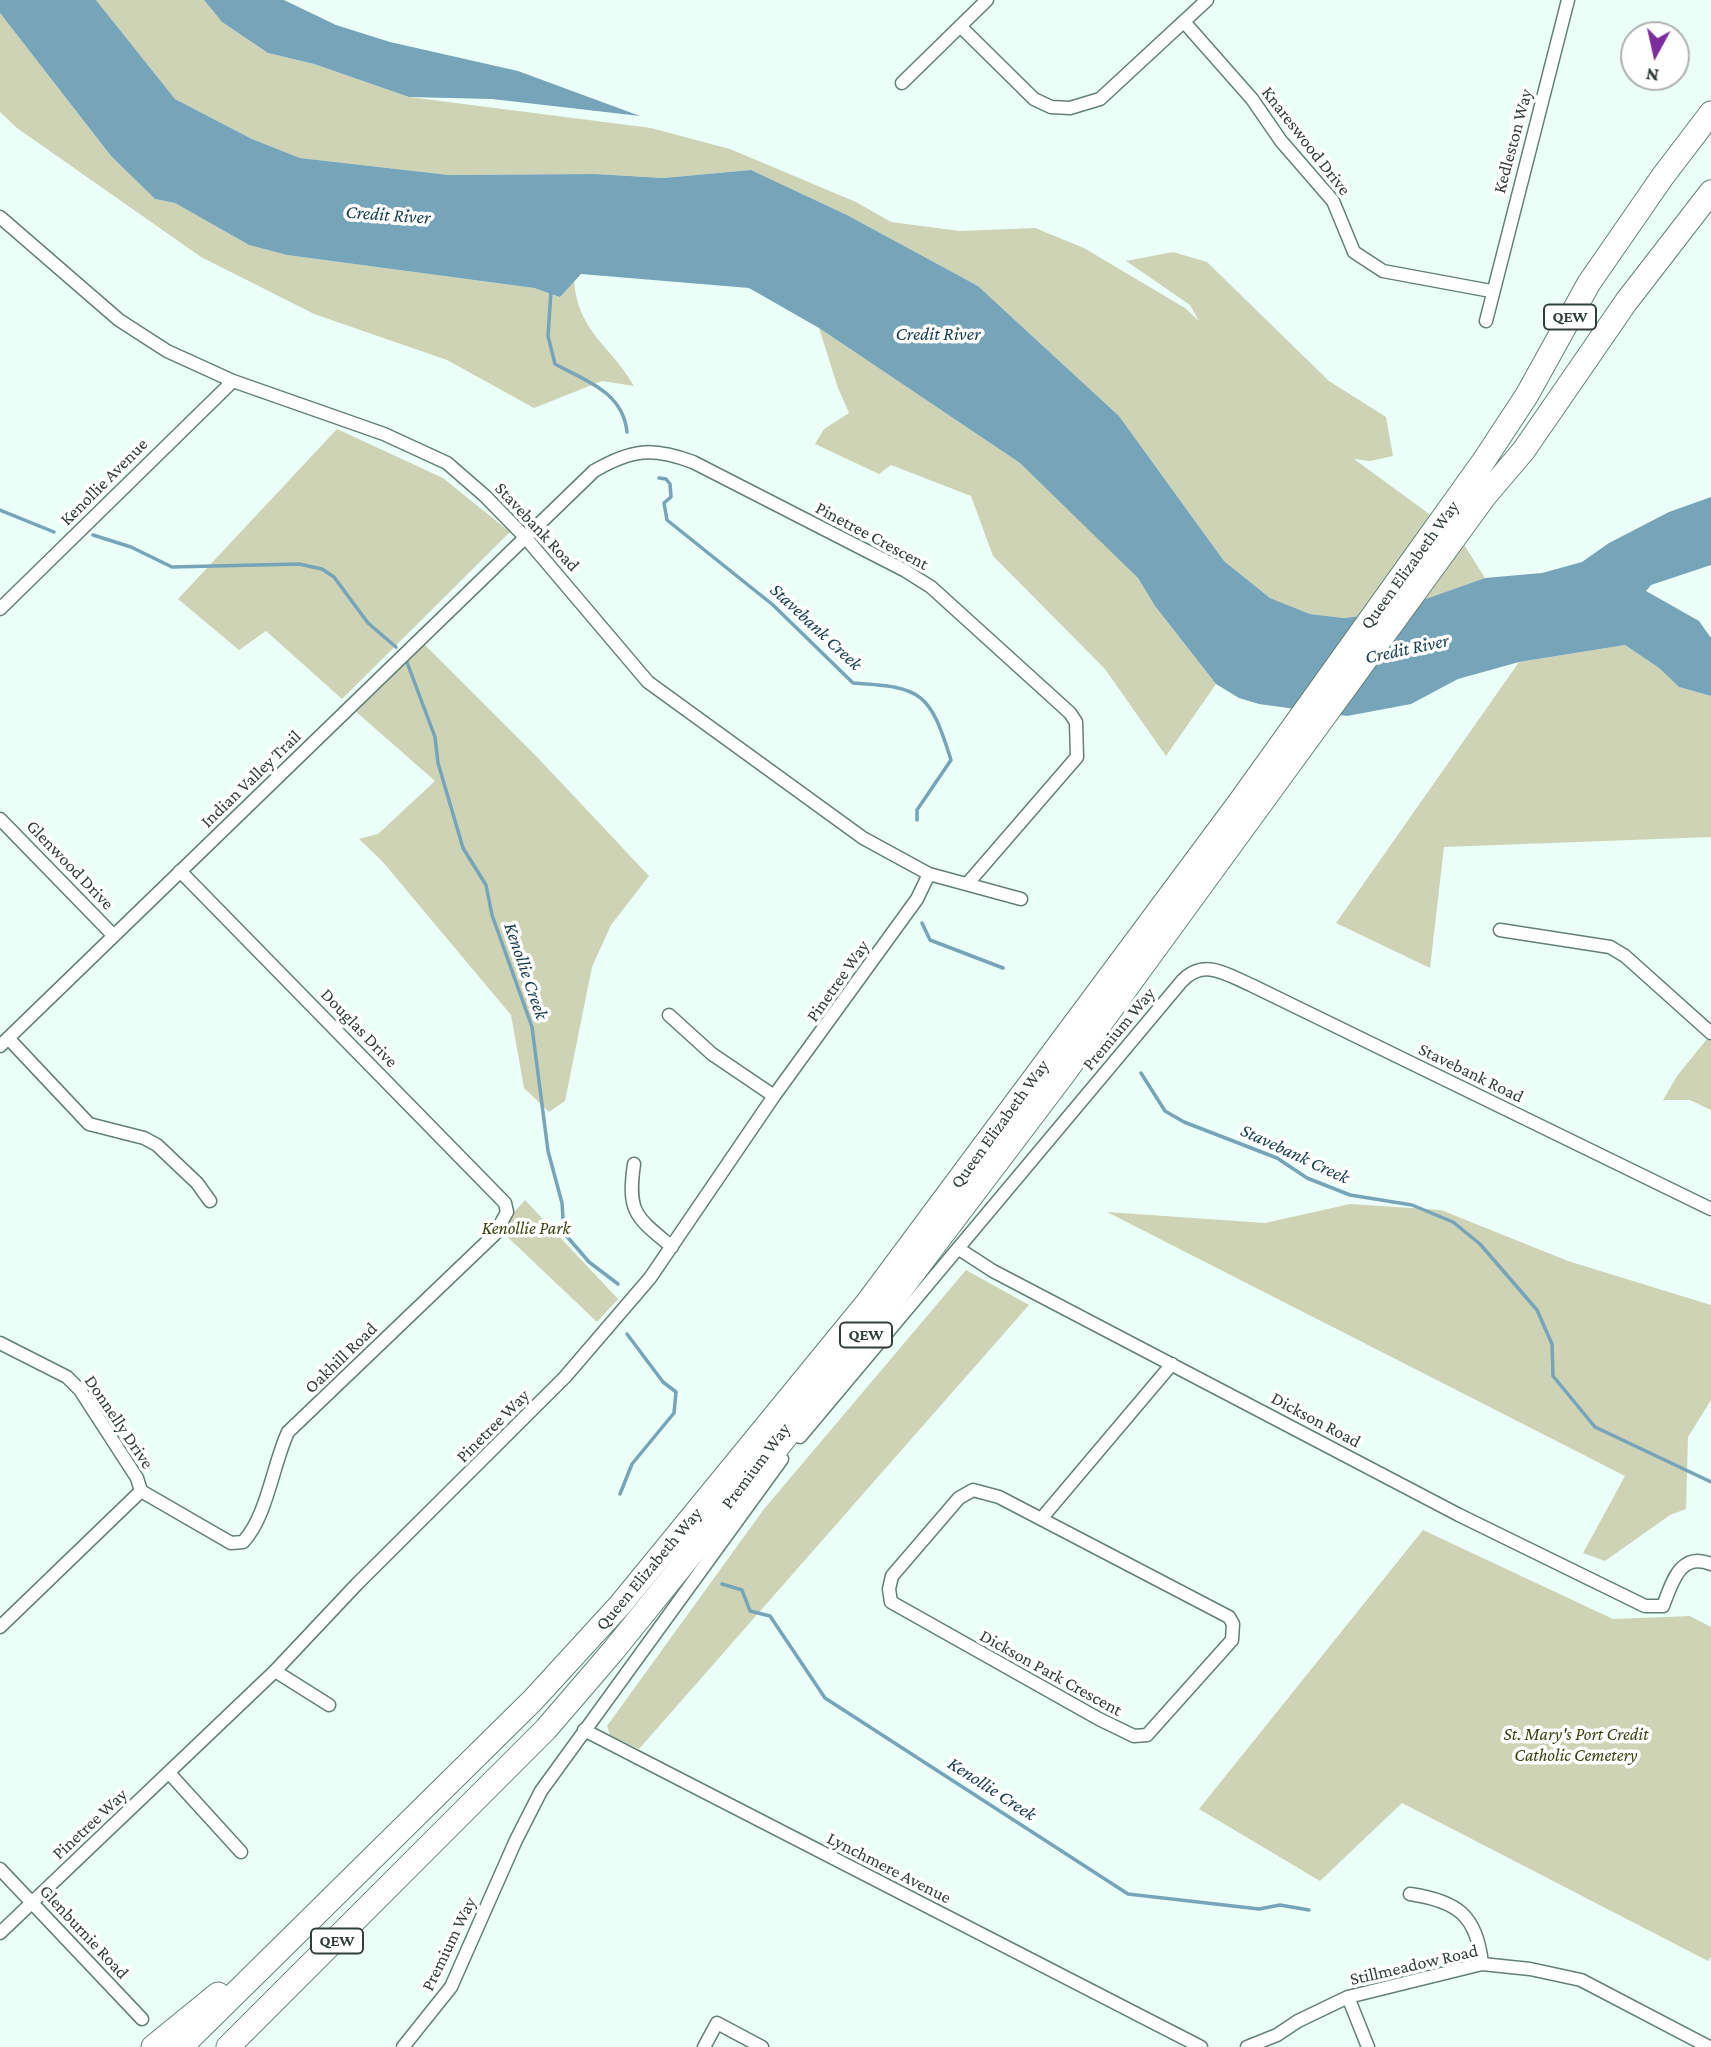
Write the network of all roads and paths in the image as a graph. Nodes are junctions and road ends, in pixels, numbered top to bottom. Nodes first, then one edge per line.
1 (987, 0) edge
2 (1207, 0) edge
3 (1568, 0) edge
4 (1185, 23) junction
5 (960, 26) junction
6 (902, 83) dead end
7 (1711, 113) edge
8 (1711, 192) edge
9 (0, 218) edge
10 (1491, 291) junction
11 (1486, 321) dead end
12 (233, 381) junction
13 (1476, 490) junction
14 (525, 537) junction
15 (2, 604) edge
16 (1249, 805) junction
17 (0, 819) edge
18 (180, 871) junction
19 (929, 874) junction
20 (968, 883) junction
21 (1021, 899) dead end
22 (1500, 930) dead end
23 (114, 936) junction
24 (1215, 969) joint
25 (669, 1015) dead end
26 (1711, 1033) edge
27 (4, 1042) edge
28 (774, 1096) junction
29 (634, 1164) dead end
30 (210, 1201) dead end
31 (1711, 1209) edge
32 (507, 1212) joint
33 (672, 1247) junction
34 (959, 1249) junction
35 (0, 1343) edge
36 (1172, 1364) junction
37 (141, 1491) junction
38 (1041, 1519) junction
39 (1711, 1564) edge
40 (0, 1628) edge
41 (275, 1671) junction
42 (330, 1705) dead end
43 (584, 1730) junction
44 (170, 1774) junction
45 (241, 1852) dead end
46 (0, 1869) edge
47 (1410, 1894) dead end
48 (32, 1902) junction
49 (0, 1933) edge
50 (1482, 1964) junction
51 (259, 1968) junction
52 (1348, 1997) junction
53 (142, 2019) dead end
54 (153, 2047) edge
55 (180, 2047) edge
56 (228, 2047) edge
57 (403, 2047) edge
58 (704, 2047) edge
59 (762, 2047) edge
60 (1200, 2047) edge
61 (1247, 2047) edge
62 (1368, 2047) edge
63 (1709, 2047) edge

1 - 5 street
2 - 4 street
3 - 10 street, Kedleston Way
4 - 5 street
4 - 10 street, Knareswood Drive
5 - 6 street
7 - 13 highway, Queen Elizabeth Way / QEW
8 - 13 highway, Queen Elizabeth Way / QEW
9 - 12 street, Stavebank Road
10 - 11 street
12 - 14 street, Stavebank Road
12 - 15 street, Kenollie Avenue
13 - 16 highway, Queen Elizabeth Way / QEW
14 - 18 street, Indian Valley Trail
14 - 19 street, Stavebank Road
14 - 20 street, Pinetree Crescent
16 - 51 highway, Queen Elizabeth Way / QEW
16 - 56 highway, Queen Elizabeth Way / QEW
17 - 23 street, Glenwood Drive
18 - 23 street, Indian Valley Trail
18 - 32 street, Douglas Drive
19 - 20 street, Stavebank Road
19 - 28 street, Pinetree Way
20 - 21 street, Stavebank Road
22 - 26 street
23 - 27 street, Indian Valley Trail
24 - 31 street, Stavebank Road
24 - 34 street, Premium Way
25 - 28 street
27 - 30 street
28 - 33 street, Pinetree Way
29 - 33 street
32 - 37 street, Oakhill Road
33 - 41 street, Pinetree Way
34 - 36 street, Dickson Road
34 - 43 street, Premium Way
35 - 37 street, Donnelly Drive
36 - 38 street
36 - 39 street, Dickson Road
37 - 40 street, Donnelly Drive
38 - 38 street, Dickson Park Crescent
41 - 42 street
41 - 44 street, Pinetree Way
43 - 57 street, Premium Way
43 - 60 street, Lynchmere Avenue
44 - 45 street
44 - 48 street, Pinetree Way
46 - 48 street, Glenburnie Road
47 - 50 street
48 - 49 street, Pinetree Way
48 - 53 street, Glenburnie Road
50 - 52 street, Stillmeadow Road
50 - 63 street, Stillmeadow Road
51 - 54 highway
51 - 55 highway, Queen Elizabeth Way / QEW
52 - 61 street, Stillmeadow Road
52 - 62 street
58 - 59 street

